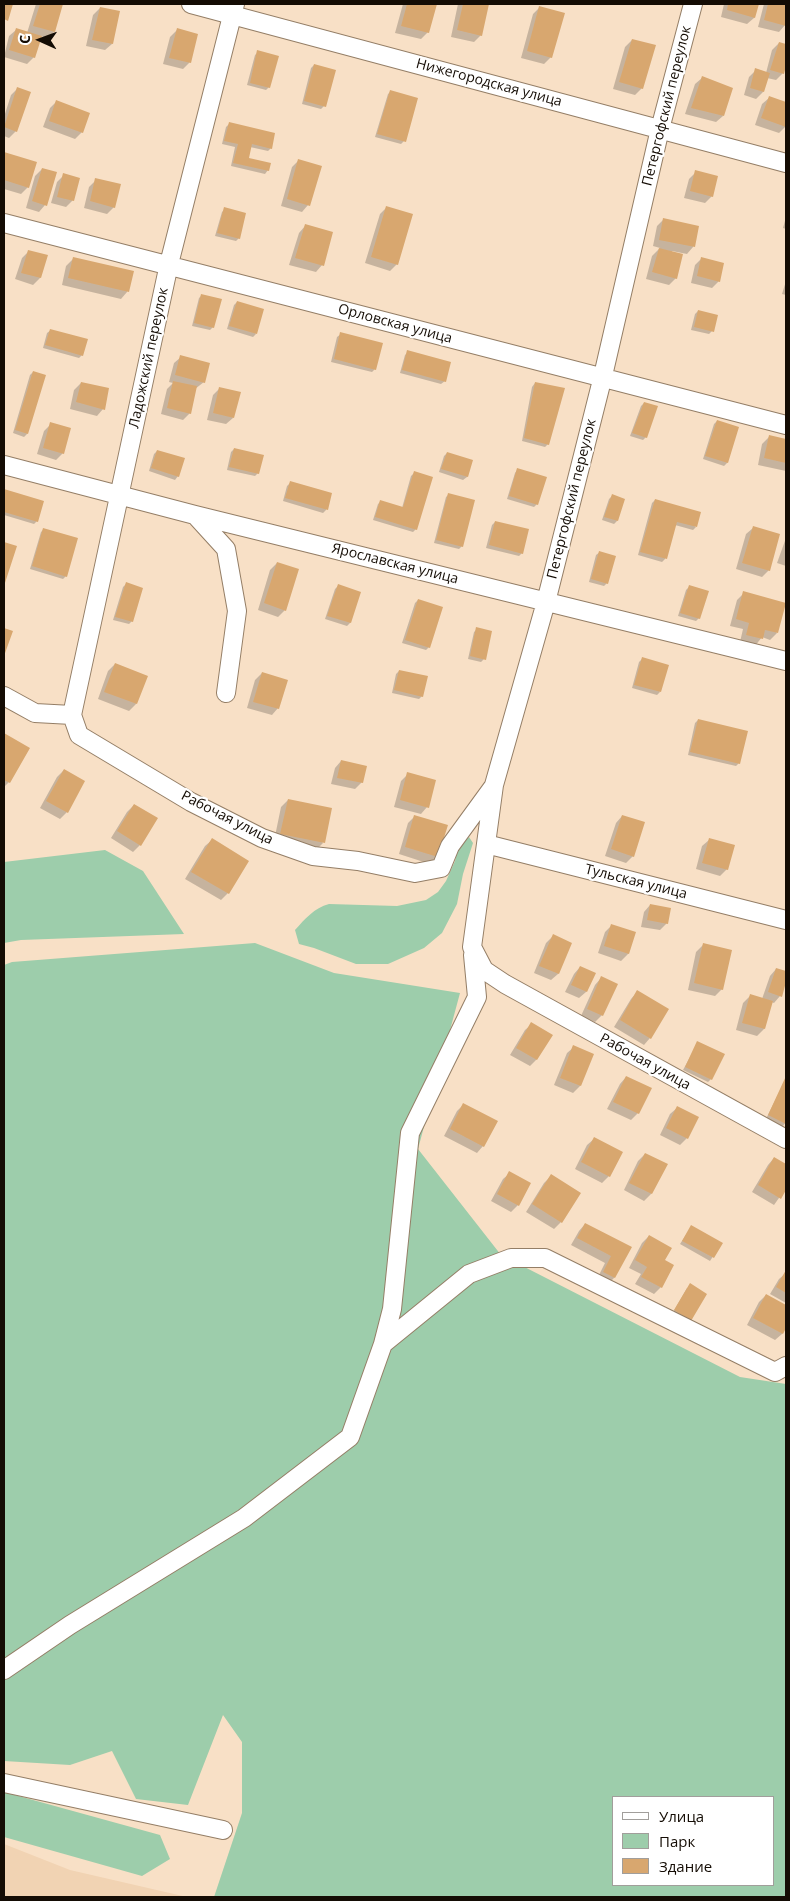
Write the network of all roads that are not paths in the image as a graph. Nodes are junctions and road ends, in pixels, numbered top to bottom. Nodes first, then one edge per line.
1 (191, 4) edge
2 (693, 4) edge
3 (233, 9) edge
4 (660, 129) junction
5 (786, 163) edge
6 (4, 223) edge
7 (169, 264) junction
8 (602, 380) junction
9 (786, 425) edge
10 (4, 465) edge
11 (119, 494) junction
12 (195, 515) junction
13 (546, 602) junction
14 (786, 661) edge
15 (226, 693) dead end
16 (4, 696) edge
17 (72, 715) junction
18 (494, 785) junction
19 (486, 844) junction
20 (786, 920) edge
21 (472, 948) junction
22 (786, 1139) edge
23 (384, 1344) junction
24 (786, 1366) edge
25 (4, 1670) edge
26 (4, 1783) edge
27 (224, 1830) dead end

1 - 3 street, Нижегородская улица
2 - 4 street, Петергофский переулок
3 - 4 street, Нижегородская улица
3 - 7 street, Ладожский переулок
4 - 5 street, Нижегородская улица
4 - 8 street, Петергофский переулок
6 - 7 street, Орловская улица
7 - 8 street, Орловская улица
7 - 11 street, Ладожский переулок
8 - 9 street, Орловская улица
8 - 13 street, Петергофский переулок
10 - 11 street, Ярославская улица
11 - 12 street, Ярославская улица
11 - 17 street, Ладожский переулок
12 - 13 street, Ярославская улица
12 - 15 street
13 - 14 street, Ярославская улица
13 - 18 street, Петергофский переулок
16 - 17 street
17 - 18 street, Рабочая улица
18 - 19 street, Петергофский переулок
19 - 20 street, Тульская улица
19 - 21 street, Петергофский переулок
21 - 22 street, Рабочая улица
21 - 23 street, Петергофский переулок
23 - 24 street
23 - 25 street, Петергофский переулок
26 - 27 street

